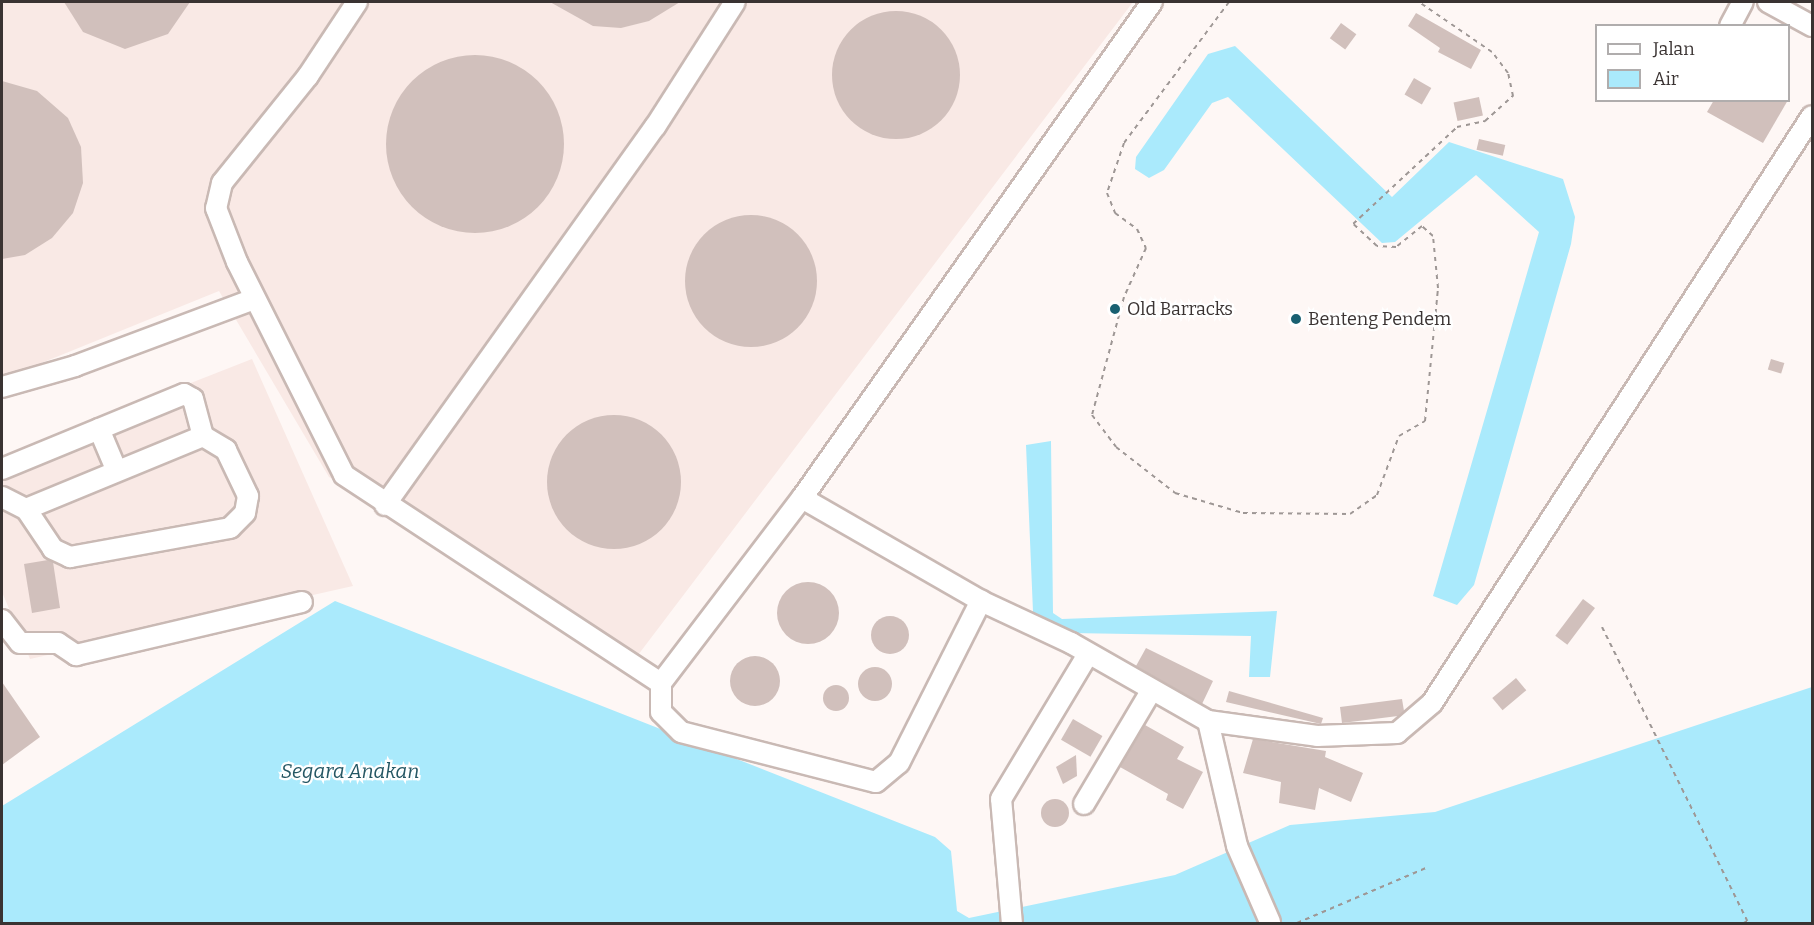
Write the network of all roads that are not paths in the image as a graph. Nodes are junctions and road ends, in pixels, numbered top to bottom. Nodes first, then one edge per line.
1 (357, 2) edge
2 (735, 2) edge
3 (1152, 2) edge
4 (1743, 2) edge
5 (1768, 2) edge
6 (1790, 7) edge
7 (1731, 24) edge
8 (1812, 26) edge
9 (1812, 116) edge
10 (1806, 139) edge
11 (254, 298) junction
12 (2, 387) edge
13 (99, 429) junction
14 (203, 436) junction
15 (2, 469) edge
16 (116, 469) junction
17 (2, 497) edge
18 (802, 498) junction
19 (385, 505) junction
20 (26, 509) junction
21 (981, 601) junction
22 (303, 602) dead end
23 (2, 621) edge
24 (8, 643) edge
25 (1088, 654) junction
26 (661, 683) junction
27 (1151, 691) junction
28 (1209, 721) junction
29 (1084, 804) dead end
30 (1270, 922) edge
31 (1012, 924) edge

1 - 11 street
2 - 19 street
3 - 18 street
4 - 7 street
5 - 6 street
6 - 8 street
9 - 10 street
10 - 28 street
11 - 12 street
11 - 19 street
13 - 14 street
13 - 15 street
13 - 16 street
14 - 16 street
14 - 20 street
16 - 20 street
17 - 20 street
18 - 21 street
18 - 26 street
19 - 26 street
21 - 25 street
21 - 26 street
22 - 24 street
23 - 24 street
25 - 27 street
25 - 31 street
27 - 28 street
27 - 29 street
28 - 30 street

